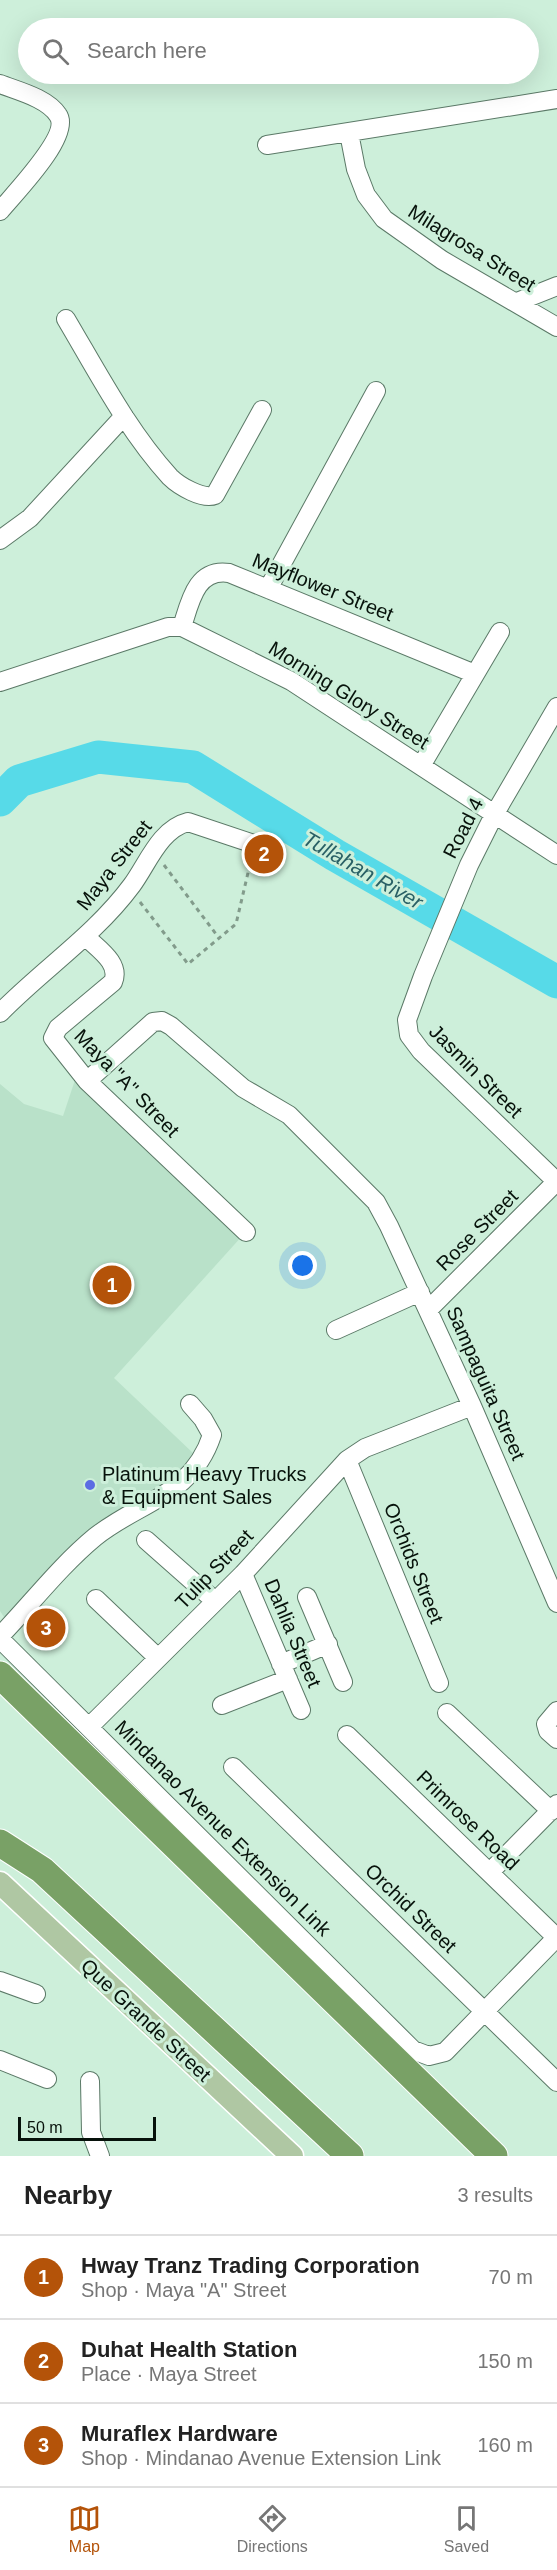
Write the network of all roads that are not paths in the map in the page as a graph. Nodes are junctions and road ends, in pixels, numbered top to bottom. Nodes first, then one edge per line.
1 (0, 84) edge
2 (557, 99) edge
3 (349, 133) junction
4 (267, 145) dead end
5 (0, 211) edge
6 (557, 286) edge
7 (517, 302) junction
8 (66, 319) dead end
9 (557, 327) edge
10 (376, 391) dead end
11 (262, 410) dead end
12 (124, 416) junction
13 (0, 540) edge
14 (268, 589) junction
15 (182, 627) junction
16 (500, 632) dead end
17 (475, 674) junction
18 (0, 682) edge
19 (557, 707) edge
20 (421, 766) junction
21 (494, 814) junction
22 (255, 844) road end
23 (557, 855) edge
24 (85, 936) junction
25 (423, 976) joint
26 (0, 1013) edge
27 (87, 1081) junction
28 (557, 1181) edge
29 (246, 1232) dead end
30 (420, 1292) junction
31 (428, 1310) junction
32 (336, 1330) dead end
33 (190, 1404) dead end
34 (472, 1406) junction
35 (347, 1460) junction
36 (146, 1540) dead end
37 (243, 1574) junction
38 (307, 1597) dead end
39 (96, 1599) dead end
40 (215, 1601) junction
41 (557, 1603) edge
42 (0, 1638) edge
43 (328, 1644) junction
44 (158, 1658) junction
45 (285, 1671) junction
46 (0, 1675) edge
47 (343, 1682) dead end
48 (440, 1683) dead end
49 (222, 1705) dead end
50 (301, 1710) dead end
51 (557, 1711) edge
52 (447, 1713) dead end
53 (90, 1726) junction
54 (347, 1735) dead end
55 (557, 1739) edge
56 (233, 1767) dead end
57 (554, 1807) edge
58 (0, 1843) edge
59 (490, 1872) junction
60 (0, 1883) edge
61 (557, 1938) edge
62 (0, 1981) edge
63 (36, 1994) dead end
64 (484, 2011) junction
65 (0, 2060) edge
66 (47, 2079) dead end
67 (90, 2081) dead end
68 (557, 2082) edge
69 (100, 2156) edge
70 (292, 2156) edge
71 (350, 2156) edge
72 (494, 2156) edge

1 - 5 street
2 - 3 street
3 - 4 street
3 - 7 street, Milagrosa Street
6 - 7 street
7 - 9 street, Milagrosa Street
8 - 12 street
10 - 14 street
11 - 12 street
12 - 13 street
14 - 15 street, Mayflower Street
14 - 17 street, Mayflower Street
15 - 18 street
15 - 20 street, Morning Glory Street
16 - 17 street
17 - 20 street
19 - 21 street, Road 4
20 - 21 street, Morning Glory Street
21 - 23 street, Morning Glory Street
21 - 25 street, Road 4
22 - 24 street, Maya Street
24 - 26 street, Maya Street
24 - 27 street, Maya "A" Street
25 - 28 street, Jasmin Street
27 - 29 street, Maya "A" Street
27 - 30 street, Sampaguita Street
28 - 31 street, Rose Street
30 - 31 street, Sampaguita Street
30 - 32 street
31 - 34 street, Sampaguita Street
33 - 42 street
34 - 35 street, Tulip Street
34 - 41 street, Sampaguita Street
35 - 37 street, Tulip Street
35 - 48 street, Orchids Street
36 - 40 street
37 - 40 street, Tulip Street
37 - 45 street, Dahlia Street
38 - 43 street
39 - 44 street
40 - 44 street, Tulip Street
42 - 53 street, Mindanao Avenue Extension Link
43 - 45 street
43 - 47 street
44 - 53 street, Tulip Street
45 - 49 street
45 - 50 street, Dahlia Street
46 - 72 highway
51 - 55 street
52 - 57 street
53 - 64 street, Mindanao Avenue Extension Link
54 - 59 street, Primrose Road
56 - 64 street, Orchid Street
57 - 59 street
58 - 71 highway
59 - 61 street, Primrose Road
60 - 70 main road, Que Grande Street
61 - 64 street
62 - 63 street
64 - 68 street, Orchid Street
65 - 66 street
67 - 69 street

